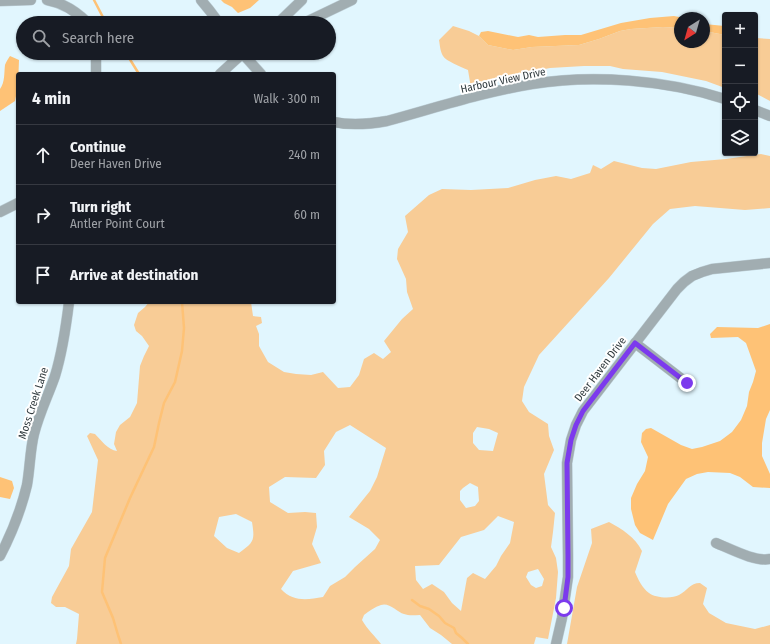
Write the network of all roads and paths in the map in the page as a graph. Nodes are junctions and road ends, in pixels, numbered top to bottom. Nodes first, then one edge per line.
1 (32, 0) edge
2 (47, 0) edge
3 (201, 0) edge
4 (302, 0) edge
5 (352, 0) edge
6 (0, 1) edge
7 (80, 16) edge
8 (214, 16) edge
9 (285, 16) edge
10 (319, 16) edge
11 (96, 60) edge
12 (235, 60) edge
13 (248, 60) edge
14 (96, 72) edge
15 (222, 72) edge
16 (259, 72) edge
17 (722, 98) edge
18 (758, 111) edge
19 (770, 116) edge
20 (336, 122) edge
21 (16, 204) edge
22 (0, 212) edge
23 (770, 263) edge
24 (69, 304) edge
25 (635, 343) junction
26 (687, 383) dead end
27 (716, 543) dead end
28 (0, 556) edge
29 (770, 559) edge
30 (556, 644) edge

1 - 6 street
2 - 7 street
3 - 8 street
4 - 9 street
5 - 10 street
11 - 14 street
12 - 15 street
13 - 16 street
17 - 20 street, Harbour View Drive
18 - 19 street
21 - 22 street
23 - 25 street, Deer Haven Drive
24 - 28 street, Moss Creek Lane
25 - 26 street
25 - 30 street, Deer Haven Drive
27 - 29 street

